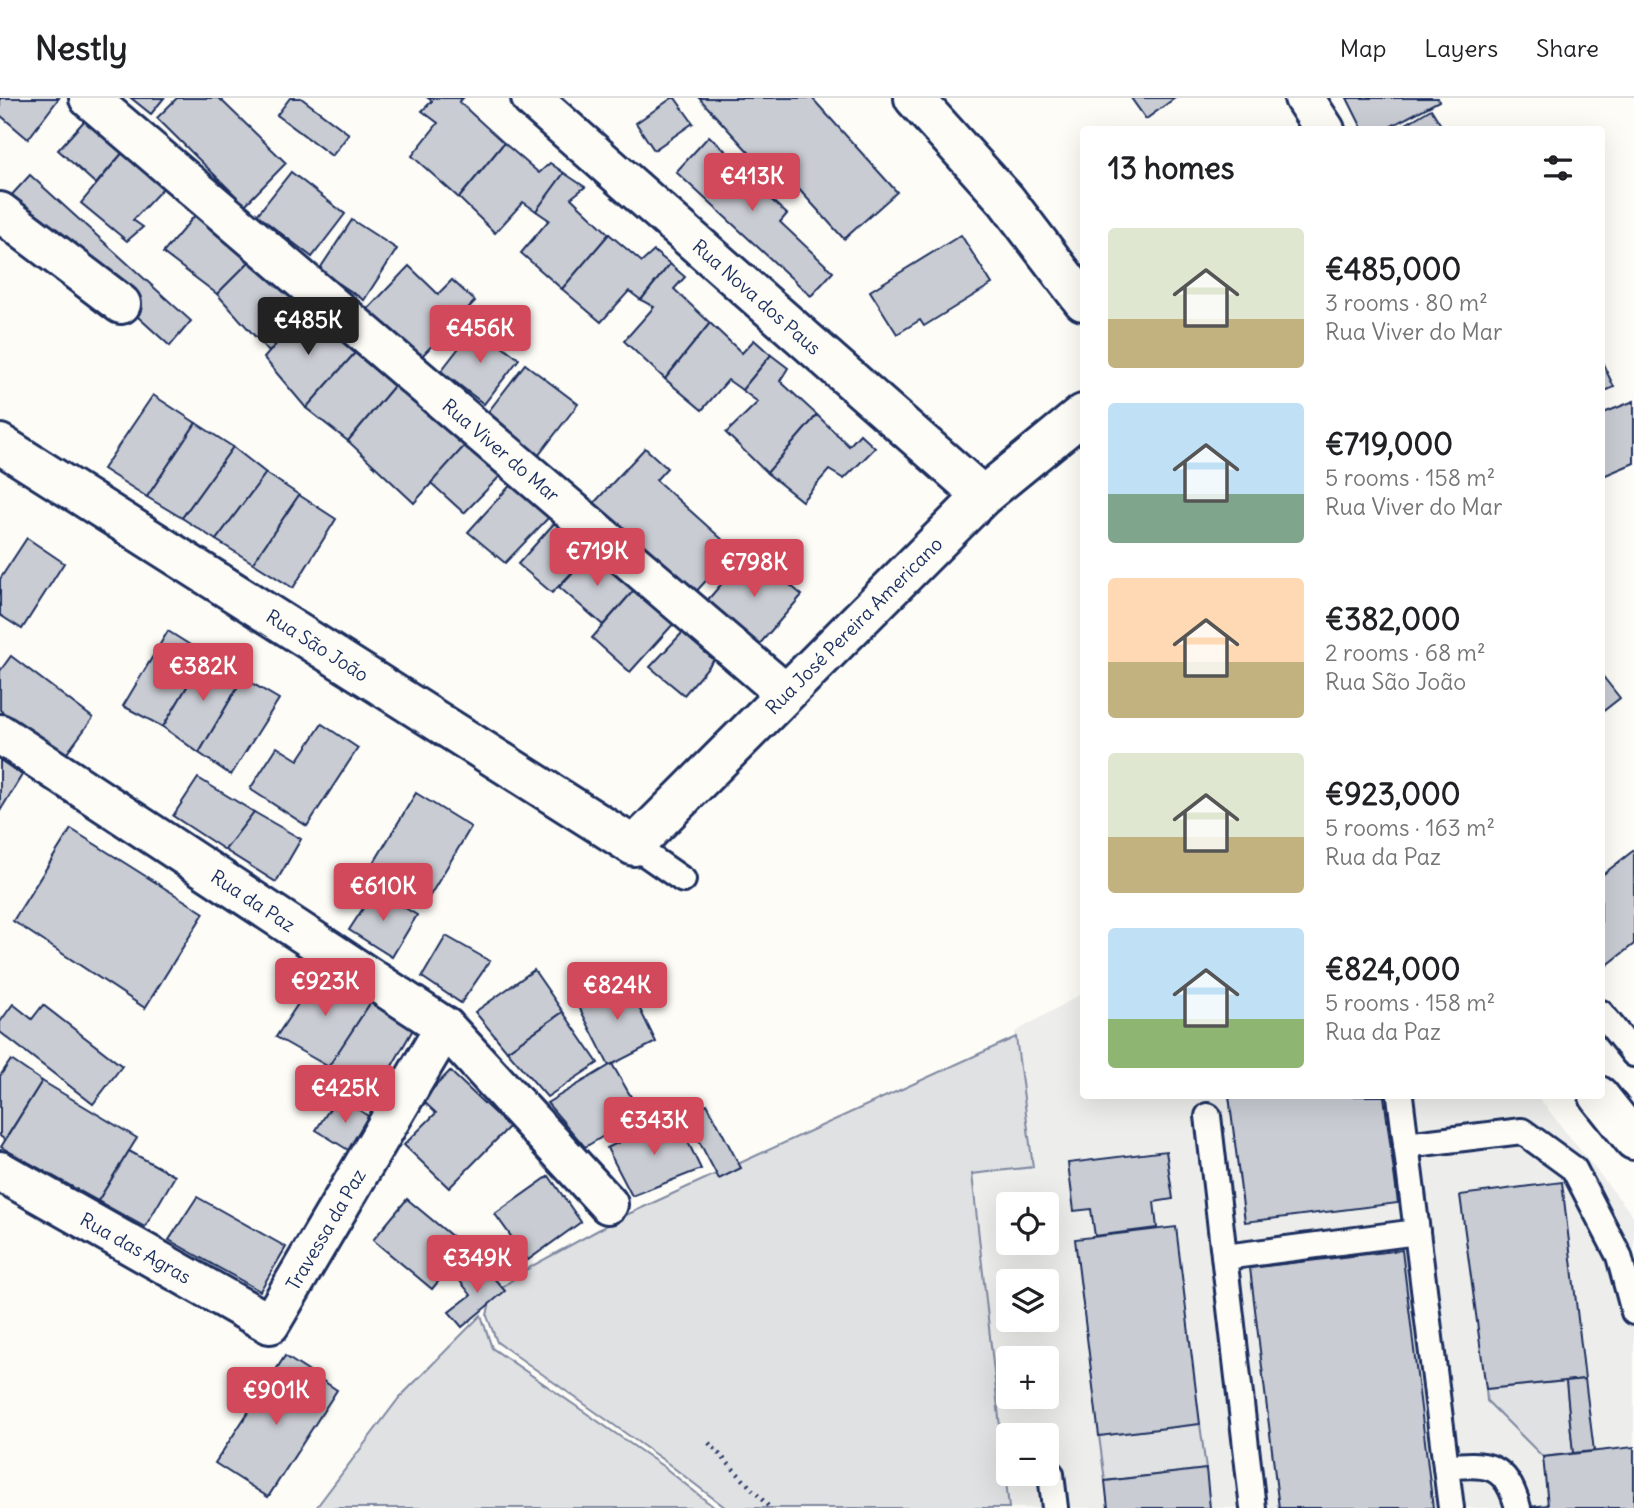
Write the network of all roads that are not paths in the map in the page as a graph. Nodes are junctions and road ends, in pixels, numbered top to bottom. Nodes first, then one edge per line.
1 (89, 98) edge
2 (531, 98) edge
3 (914, 98) edge
4 (1304, 98) edge
5 (1322, 126) edge
6 (0, 212) edge
7 (1080, 297) edge
8 (121, 304) dead end
9 (1080, 416) edge
10 (0, 444) edge
11 (983, 496) junction
12 (785, 693) junction
13 (0, 734) edge
14 (634, 846) junction
15 (683, 880) dead end
16 (1605, 1018) edge
17 (445, 1027) junction
18 (1634, 1054) edge
19 (1400, 1099) edge
20 (1601, 1099) edge
21 (1209, 1116) dead end
22 (1634, 1140) edge
23 (1406, 1145) junction
24 (0, 1171) edge
25 (608, 1204) dead end
26 (1417, 1232) junction
27 (1224, 1256) junction
28 (1634, 1312) edge
29 (270, 1324) joint
30 (1446, 1467) junction
31 (1052, 1486) edge
32 (1055, 1508) edge
33 (1253, 1508) edge
34 (1451, 1508) edge
35 (1517, 1508) edge

1 - 12 street, Rua Viver do Mar
2 - 11 street, Rua Nova dos Paus
3 - 7 street
4 - 5 street
6 - 8 street
9 - 11 street, Rua José Pereira Americano
10 - 14 street, Rua São João
11 - 12 street, Rua José Pereira Americano
12 - 14 street, Rua José Pereira Americano
13 - 17 street, Rua da Paz
14 - 15 lane
16 - 18 lane
17 - 25 street, Rua da Paz
17 - 29 street, Travessa da Paz
19 - 23 lane
20 - 22 street
21 - 27 lane
23 - 26 lane
23 - 28 lane
24 - 29 street, Rua das Agras
26 - 27 lane
26 - 30 lane
27 - 33 lane
30 - 34 lane
30 - 35 lane
31 - 32 lane

